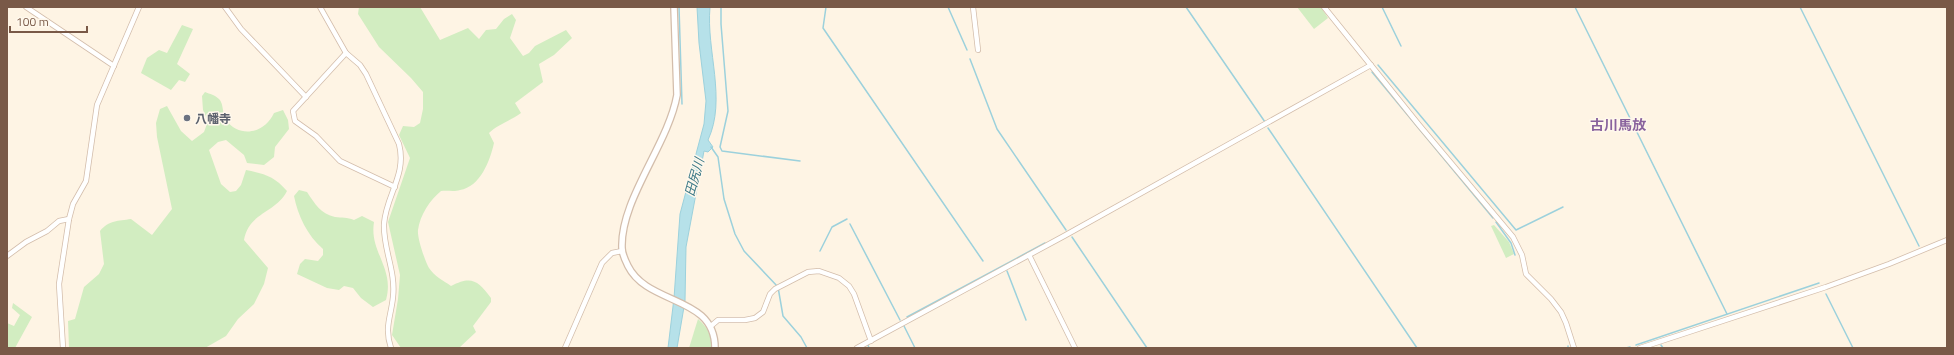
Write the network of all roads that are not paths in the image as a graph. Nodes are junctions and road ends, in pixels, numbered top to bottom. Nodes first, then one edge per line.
1 (26, 7) edge
2 (139, 7) edge
3 (226, 7) edge
4 (320, 7) edge
5 (674, 7) edge
6 (973, 7) edge
7 (1324, 7) edge
8 (978, 50) dead end
9 (346, 53) junction
10 (1371, 65) junction
11 (114, 66) junction
12 (306, 97) junction
13 (395, 187) junction
14 (69, 219) junction
15 (1947, 240) edge
16 (622, 251) junction
17 (1029, 255) junction
18 (7, 256) edge
19 (711, 326) junction
20 (871, 341) junction
21 (63, 348) edge
22 (391, 348) edge
23 (565, 348) edge
24 (715, 348) edge
25 (857, 348) edge
26 (1075, 348) edge
27 (1574, 348) edge
28 (1640, 348) edge

1 - 11 street
2 - 11 street
3 - 12 street
4 - 9 street
5 - 16 street
6 - 8 street
7 - 10 street
9 - 12 street
9 - 13 street
10 - 17 street
10 - 27 street
11 - 14 street
12 - 13 street
13 - 22 street
14 - 18 street
14 - 21 street
15 - 28 street
16 - 19 street
16 - 23 street
17 - 20 street
17 - 26 street
19 - 20 street
19 - 24 street
20 - 25 street

